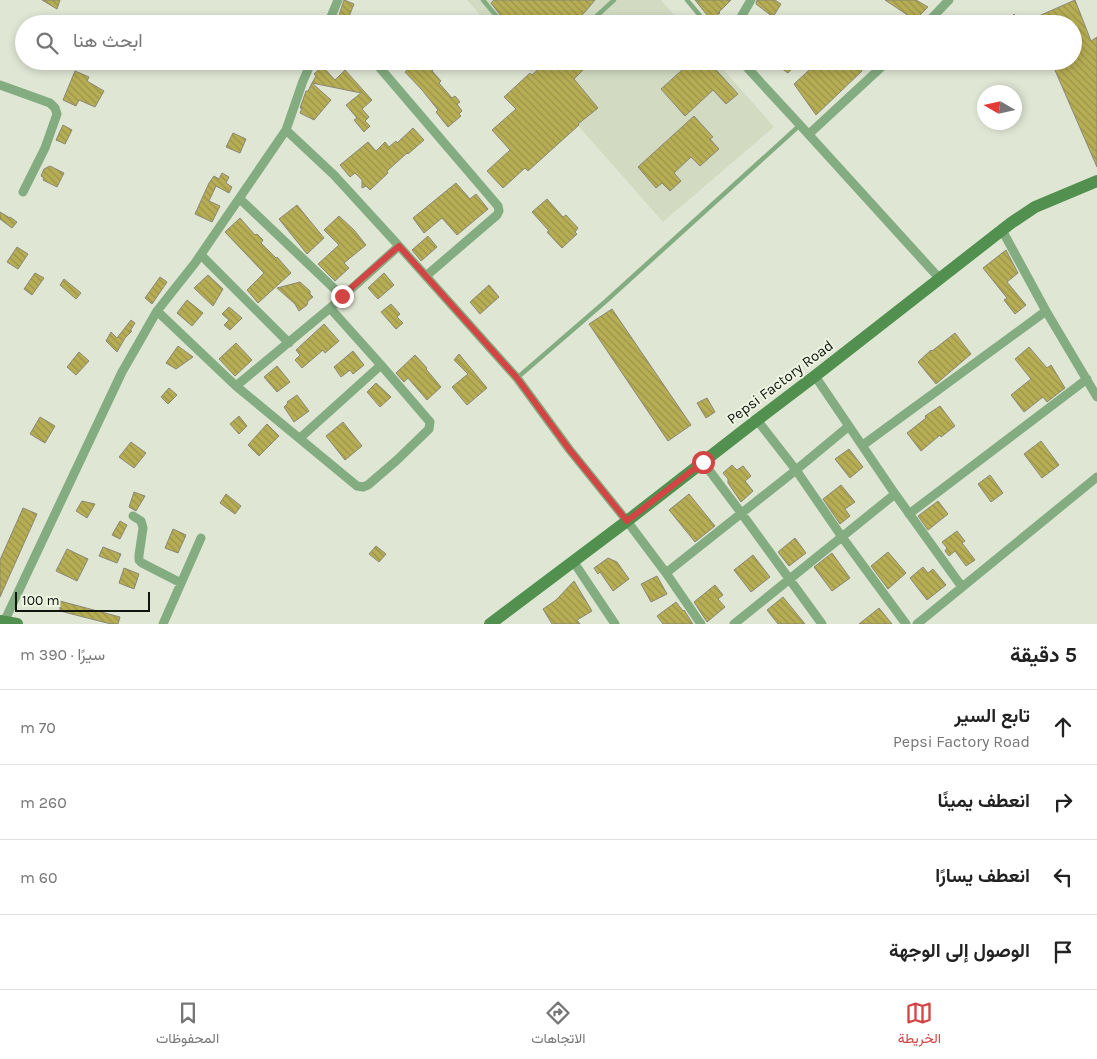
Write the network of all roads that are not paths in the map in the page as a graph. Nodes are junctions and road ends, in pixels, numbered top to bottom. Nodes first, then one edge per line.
1 (338, 0) edge
2 (482, 0) edge
3 (614, 0) edge
4 (687, 0) edge
5 (751, 0) edge
6 (949, 0) edge
7 (333, 15) edge
8 (495, 15) edge
9 (598, 15) edge
10 (700, 15) edge
11 (742, 15) edge
12 (935, 15) edge
13 (308, 70) edge
14 (382, 70) edge
15 (749, 70) edge
16 (878, 70) edge
17 (0, 85) edge
18 (800, 125) junction
19 (286, 130) junction
20 (809, 134) junction
21 (1097, 182) edge
22 (23, 192) dead end
23 (240, 199) junction
24 (1002, 230) junction
25 (399, 246) junction
26 (201, 255) junction
27 (426, 276) junction
28 (940, 279) junction
29 (342, 296) junction
30 (330, 308) junction
31 (1046, 310) junction
32 (157, 311) junction
33 (289, 343) junction
34 (381, 365) junction
35 (815, 376) junction
36 (517, 378) junction
37 (1087, 379) junction
38 (236, 386) junction
39 (1097, 397) edge
40 (757, 420) junction
41 (850, 426) junction
42 (300, 438) junction
43 (863, 445) junction
44 (703, 462) junction
45 (796, 470) junction
46 (1097, 477) edge
47 (895, 494) junction
48 (742, 514) junction
49 (909, 514) junction
50 (133, 516) dead end
51 (627, 521) junction
52 (842, 537) junction
53 (200, 538) dead end
54 (574, 561) junction
55 (666, 573) junction
56 (790, 579) junction
57 (181, 583) junction
58 (962, 586) junction
59 (2, 622) edge
60 (17, 624) edge
61 (163, 624) edge
62 (490, 624) edge
63 (615, 624) edge
64 (701, 624) edge
65 (734, 624) edge
66 (822, 624) edge
67 (906, 624) edge
68 (917, 624) edge

1 - 7 street
2 - 8 lane
3 - 9 lane
4 - 10 lane
5 - 11 street
6 - 12 street
13 - 19 street
14 - 27 street
15 - 18 street
16 - 20 street
17 - 22 street
18 - 20 street
18 - 36 lane
19 - 23 street
19 - 25 street
20 - 28 street
21 - 24 main road, Pepsi Factory Road
23 - 26 street
23 - 29 street
24 - 28 main road, Pepsi Factory Road
24 - 31 street
25 - 27 street
25 - 29 street
26 - 32 street
26 - 33 street
27 - 36 street
28 - 35 main road, Pepsi Factory Road
29 - 30 street
30 - 33 street
30 - 34 street
31 - 37 street
31 - 43 street
32 - 38 street
32 - 59 street
33 - 38 street
34 - 42 street
34 - 42 street
35 - 40 main road, Pepsi Factory Road
35 - 41 street
36 - 51 street
37 - 39 street
37 - 49 street
38 - 42 street
40 - 44 main road, Pepsi Factory Road
40 - 45 street
41 - 43 street
41 - 45 street
43 - 47 street
44 - 48 street
44 - 51 main road, Pepsi Factory Road
45 - 48 street
45 - 52 street
46 - 58 street
47 - 49 street
47 - 52 street
48 - 55 street
48 - 56 street
49 - 58 street
50 - 57 street
51 - 54 main road, Pepsi Factory Road
51 - 55 street
52 - 56 street
52 - 67 street
53 - 57 street
54 - 62 main road, Pepsi Factory Road
54 - 63 street
55 - 64 street
56 - 65 street
56 - 66 street
57 - 61 street
58 - 68 street
59 - 60 main road

